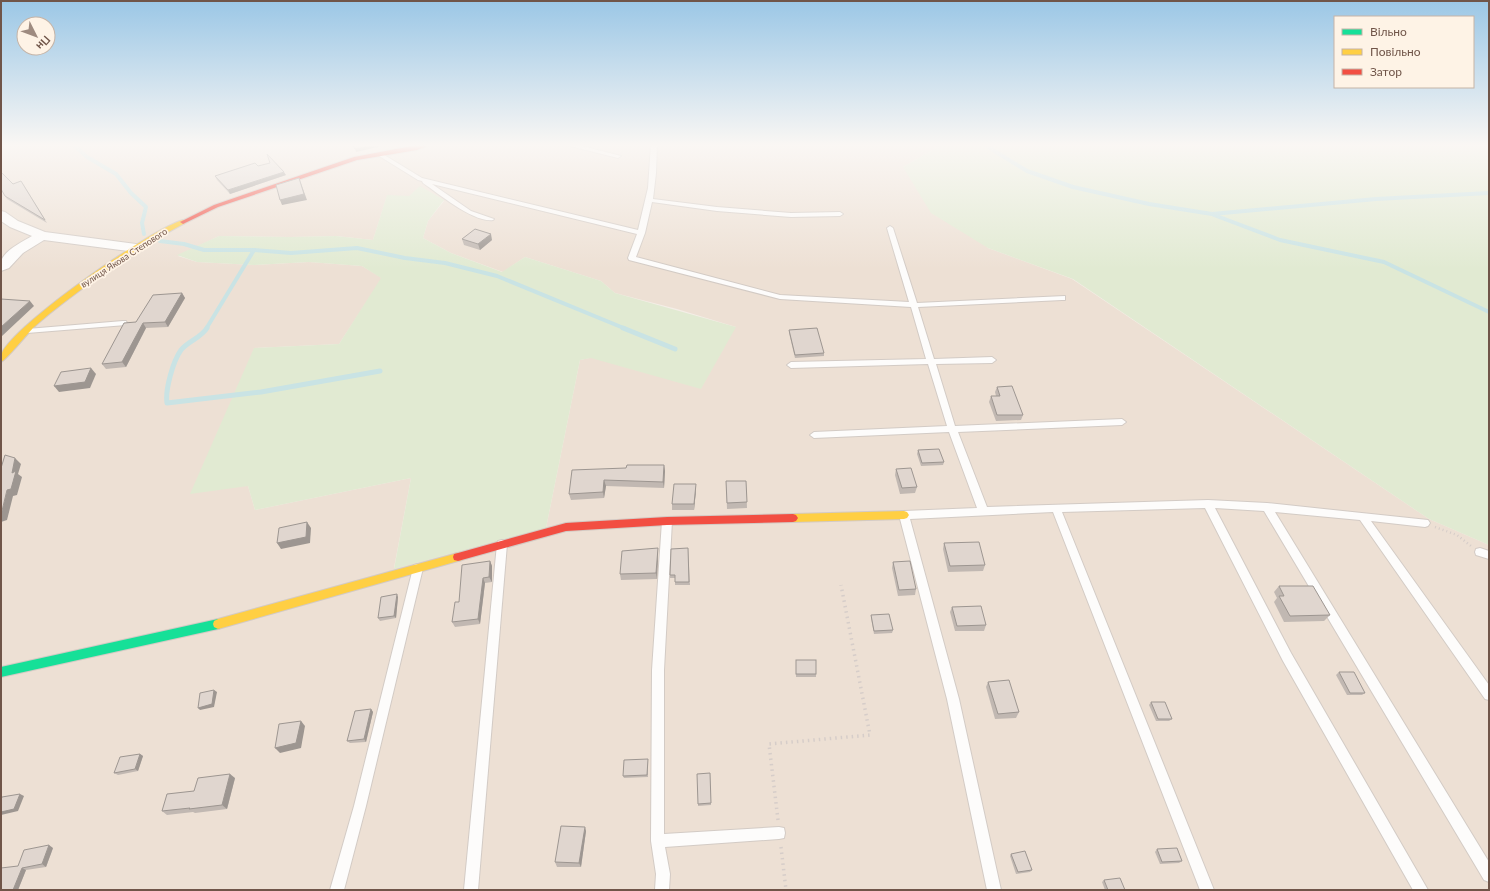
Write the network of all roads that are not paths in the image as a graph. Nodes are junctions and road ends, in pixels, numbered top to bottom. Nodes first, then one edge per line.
1 (274, 186) edge
2 (430, 186) edge
3 (447, 186) edge
4 (651, 186) edge
5 (649, 200) junction
6 (840, 214) dead end
7 (1, 215) edge
8 (491, 219) dead end
9 (890, 228) dead end
10 (642, 233) junction
11 (42, 236) junction
12 (136, 248) junction
13 (1, 267) edge
14 (1062, 298) dead end
15 (913, 305) junction
16 (123, 323) edge
17 (25, 332) junction
18 (1, 359) edge
19 (992, 360) dead end
20 (931, 361) junction
21 (791, 365) dead end
22 (1122, 422) dead end
23 (952, 429) junction
24 (814, 435) dead end
25 (1208, 504) junction
26 (1267, 507) junction
27 (1056, 508) junction
28 (983, 510) junction
29 (904, 515) junction
30 (1362, 516) junction
31 (667, 522) junction
32 (1425, 523) road end
33 (502, 544) junction
34 (418, 567) junction
35 (1, 672) edge
36 (1489, 694) edge
37 (779, 833) road end
38 (658, 841) junction
39 (1489, 875) edge
40 (337, 890) edge
41 (471, 890) edge
42 (662, 890) edge
43 (994, 890) edge
44 (1207, 890) edge
45 (1421, 890) edge

1 - 12 street, вулиця Якова Степового
2 - 8 lane
3 - 10 lane
4 - 5 lane
5 - 6 lane
5 - 10 lane
7 - 11 street
9 - 15 lane
10 - 15 lane
11 - 12 street
11 - 13 street
12 - 17 street, вулиця Якова Степового
14 - 15 lane
15 - 20 lane
16 - 17 lane
17 - 18 street, вулиця Якова Степового
19 - 20 lane
20 - 21 lane
20 - 23 lane
22 - 23 lane
23 - 24 lane
23 - 28 lane
25 - 26 lane
25 - 27 lane
25 - 45 lane
26 - 30 lane
26 - 39 lane
27 - 28 lane
27 - 44 lane
28 - 29 lane
29 - 31 street
29 - 43 lane
30 - 32 lane
30 - 36 lane
31 - 33 street
31 - 38 lane
33 - 34 street
33 - 41 lane
34 - 35 street
34 - 40 lane
37 - 38 lane
38 - 42 lane

